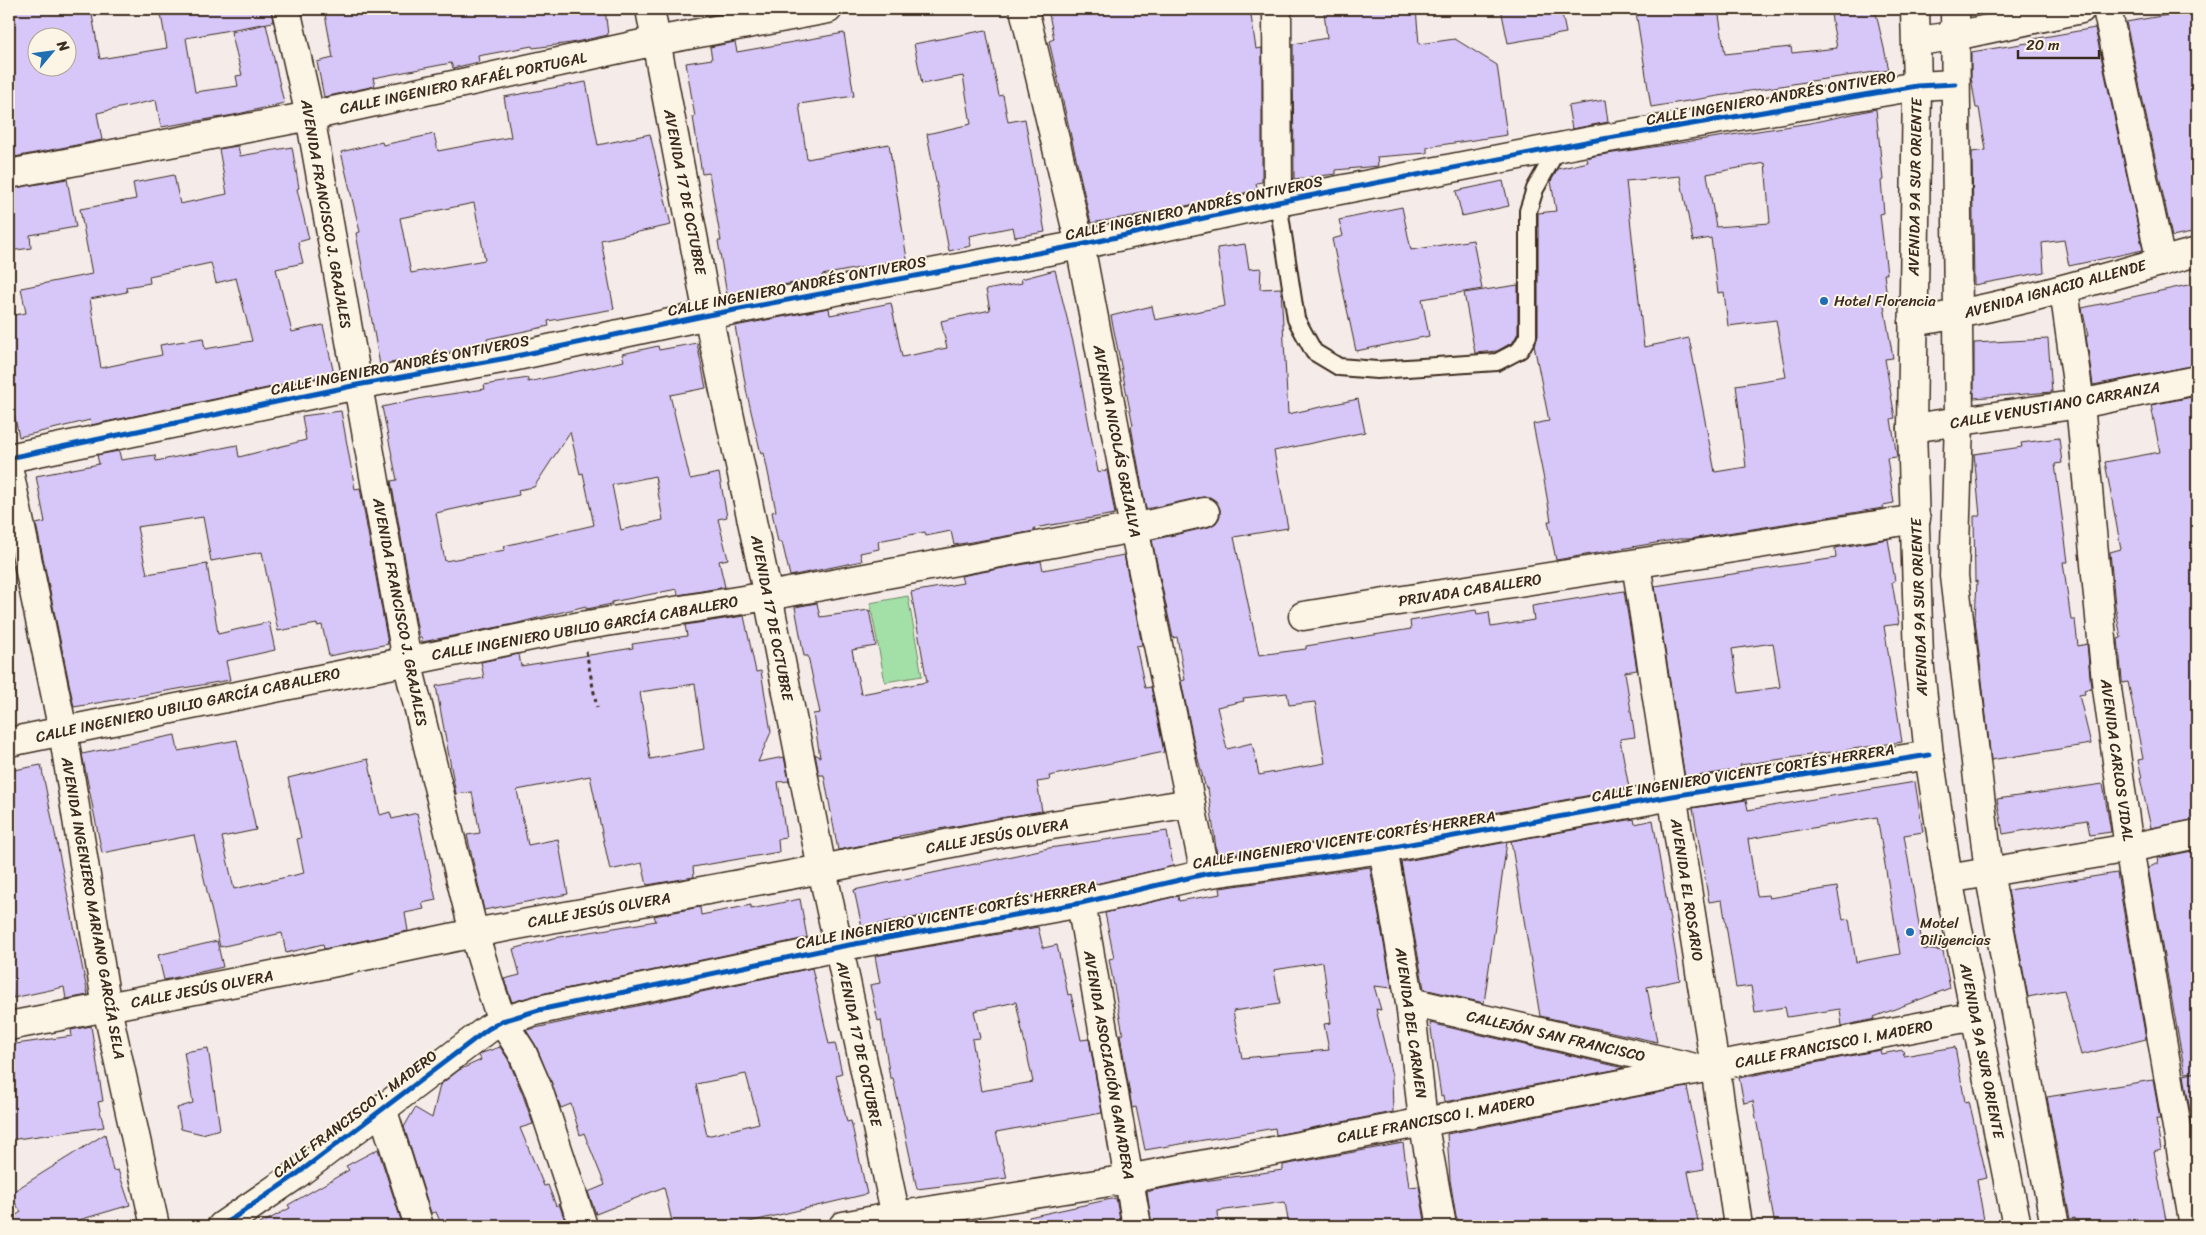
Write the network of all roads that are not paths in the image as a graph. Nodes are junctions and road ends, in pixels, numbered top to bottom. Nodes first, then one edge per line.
1 (286, 9) edge
2 (650, 9) edge
3 (828, 9) edge
4 (1024, 9) edge
5 (1276, 9) edge
6 (1915, 9) edge
7 (1955, 9) edge
8 (2081, 9) edge
9 (2107, 9) edge
10 (1955, 36) junction
11 (656, 41) junction
12 (1916, 41) junction
13 (1955, 84) junction
14 (1917, 86) junction
15 (310, 116) junction
16 (1591, 142) joint
17 (1558, 148) junction
18 (9, 174) edge
19 (1278, 202) junction
20 (1080, 245) junction
21 (2197, 252) edge
22 (2161, 262) junction
23 (2064, 290) junction
24 (708, 315) junction
25 (1956, 315) junction
26 (1913, 322) junction
27 (2197, 380) edge
28 (357, 385) junction
29 (2080, 404) junction
30 (1959, 422) junction
31 (1912, 428) junction
32 (9, 458) edge
33 (9, 471) edge
34 (1205, 512) dead end
35 (1916, 518) junction
36 (1134, 528) junction
37 (1636, 564) junction
38 (768, 596) junction
39 (1304, 616) dead end
40 (407, 661) junction
41 (63, 731) junction
42 (9, 742) edge
43 (1929, 755) junction
44 (1672, 796) junction
45 (1191, 803) junction
46 (2197, 834) edge
47 (2129, 848) junction
48 (1383, 849) junction
49 (822, 869) junction
50 (1989, 872) junction
51 (1205, 874) junction
52 (1948, 879) junction
53 (1081, 903) junction
54 (474, 933) junction
55 (838, 947) junction
56 (1410, 1002) junction
57 (107, 1008) junction
58 (1975, 1016) junction
59 (502, 1021) junction
60 (9, 1026) edge
61 (1708, 1068) junction
62 (382, 1108) junction
63 (1424, 1121) junction
64 (1128, 1179) junction
65 (897, 1221) edge
66 (155, 1226) edge
67 (222, 1226) edge
68 (419, 1226) edge
69 (583, 1226) edge
70 (843, 1226) edge
71 (1137, 1226) edge
72 (1442, 1226) edge
73 (1738, 1226) edge
74 (2017, 1226) edge
75 (2054, 1226) edge
76 (2194, 1226) edge

1 - 15 street, AVENIDA FRANCISCO J. GRAJALES
2 - 11 street, AVENIDA 17 DE OCTUBRE
3 - 11 street, CALLE INGENIERO RAFAÉL PORTUGAL
4 - 20 street, AVENIDA NICOLÁS GRIJALVA
5 - 19 street
6 - 12 street, AVENIDA 9A SUR ORIENTE
7 - 10 street
8 - 10 street
9 - 22 street
10 - 12 street
10 - 13 street
11 - 15 street, CALLE INGENIERO RAFAÉL PORTUGAL
11 - 24 street, AVENIDA 17 DE OCTUBRE
12 - 14 street, AVENIDA 9A SUR ORIENTE
13 - 14 street, CALLE INGENIERO ANDRÉS ONTIVERO
13 - 25 street
14 - 16 street, CALLE INGENIERO ANDRÉS ONTIVERO
14 - 26 street, AVENIDA 9A SUR ORIENTE
15 - 18 street, CALLE INGENIERO RAFAÉL PORTUGAL
15 - 28 street, AVENIDA FRANCISCO J. GRAJALES
16 - 17 street, CALLE INGENIERO ANDRÉS ONTIVEROS
17 - 19 street, CALLE INGENIERO ANDRÉS ONTIVEROS
17 - 19 lane
19 - 20 street, CALLE INGENIERO ANDRÉS ONTIVEROS
20 - 24 street, CALLE INGENIERO ANDRÉS ONTIVEROS
20 - 36 street, AVENIDA NICOLÁS GRIJALVA
21 - 22 street, AVENIDA IGNACIO ALLENDE
22 - 23 street, AVENIDA IGNACIO ALLENDE
23 - 25 street, AVENIDA IGNACIO ALLENDE
23 - 29 street, AVENIDA CARLOS VIDAL
24 - 28 street, CALLE INGENIERO ANDRÉS ONTIVEROS
24 - 38 street, AVENIDA 17 DE OCTUBRE
25 - 26 street, AVENIDA IGNACIO ALLENDE
25 - 30 street
26 - 31 street, AVENIDA 9A SUR ORIENTE
27 - 29 street, CALLE VENUSTIANO CARRANZA
28 - 32 street, CALLE INGENIERO ANDRÉS ONTIVEROS
28 - 40 street, AVENIDA FRANCISCO J. GRAJALES
29 - 30 street, CALLE VENUSTIANO CARRANZA
29 - 47 street, AVENIDA CARLOS VIDAL
30 - 31 street, CALLE VENUSTIANO CARRANZA
30 - 50 street
31 - 35 street, AVENIDA 9A SUR ORIENTE
33 - 41 street, AVENIDA INGENIERO MARIANO GARCÍA SELA
34 - 36 street, CALLE INGENIERO UBILIO GARCÍA CABALLERO
35 - 37 street, PRIVADA CABALLERO
35 - 43 street, AVENIDA 9A SUR ORIENTE
36 - 38 street, CALLE INGENIERO UBILIO GARCÍA CABALLERO
36 - 45 street, AVENIDA NICOLÁS GRIJALVA
37 - 39 street, PRIVADA CABALLERO
37 - 44 street, AVENIDA EL ROSARIO
38 - 40 street, CALLE INGENIERO UBILIO GARCÍA CABALLERO
38 - 49 street, AVENIDA 17 DE OCTUBRE
40 - 41 street, CALLE INGENIERO UBILIO GARCÍA CABALLERO
40 - 54 street, AVENIDA FRANCISCO J. GRAJALES
41 - 42 street, CALLE INGENIERO UBILIO GARCÍA CABALLERO
41 - 57 street, AVENIDA INGENIERO MARIANO GARCÍA SELA
43 - 44 street, CALLE INGENIERO VICENTE CORTÉS HERRERA
43 - 52 street, AVENIDA 9A SUR ORIENTE
44 - 48 street, CALLE INGENIERO VICENTE CORTÉS HERRERA
44 - 61 street, AVENIDA EL ROSARIO
45 - 49 street, CALLE JESÚS OLVERA
45 - 51 street, AVENIDA NICOLÁS GRIJALVA
46 - 47 street
47 - 50 street
47 - 76 street, AVENIDA CARLOS VIDAL
48 - 51 street, CALLE INGENIERO VICENTE CORTÉS HERRERA
48 - 56 street, AVENIDA DEL CARMEN
49 - 54 street, CALLE JESÚS OLVERA
49 - 55 street, AVENIDA 17 DE OCTUBRE
50 - 52 street
50 - 75 street
51 - 53 street, CALLE INGENIERO VICENTE CORTÉS HERRERA
52 - 58 street, AVENIDA 9A SUR ORIENTE
53 - 55 street, CALLE INGENIERO VICENTE CORTÉS HERRERA
53 - 64 street, AVENIDA ASOCIACIÓN GANADERA
54 - 57 street, CALLE JESÚS OLVERA
54 - 59 street, AVENIDA FRANCISCO J. GRAJALES
55 - 59 street, CALLE INGENIERO VICENTE CORTÉS HERRERA
55 - 65 street, AVENIDA 17 DE OCTUBRE
56 - 61 street, CALLEJÓN SAN FRANCISCO
56 - 63 street, AVENIDA DEL CARMEN
57 - 60 street, CALLE JESÚS OLVERA
57 - 66 street, AVENIDA INGENIERO MARIANO GARCÍA SELA
58 - 61 street, CALLE FRANCISCO I. MADERO
58 - 74 street, AVENIDA 9A SUR ORIENTE
59 - 62 street, CALLE FRANCISCO I. MADERO
59 - 69 street, AVENIDA FRANCISCO J. GRAJALES
61 - 63 street, CALLE FRANCISCO I. MADERO
61 - 73 street, AVENIDA EL ROSARIO
62 - 67 street, CALLE FRANCISCO I. MADERO
62 - 68 street
63 - 64 street, CALLE FRANCISCO I. MADERO
63 - 72 street, AVENIDA DEL CARMEN
64 - 65 street, CALLE FRANCISCO I. MADERO
64 - 71 street, AVENIDA ASOCIACIÓN GANADERA
65 - 70 street, CALLE FRANCISCO I. MADERO

